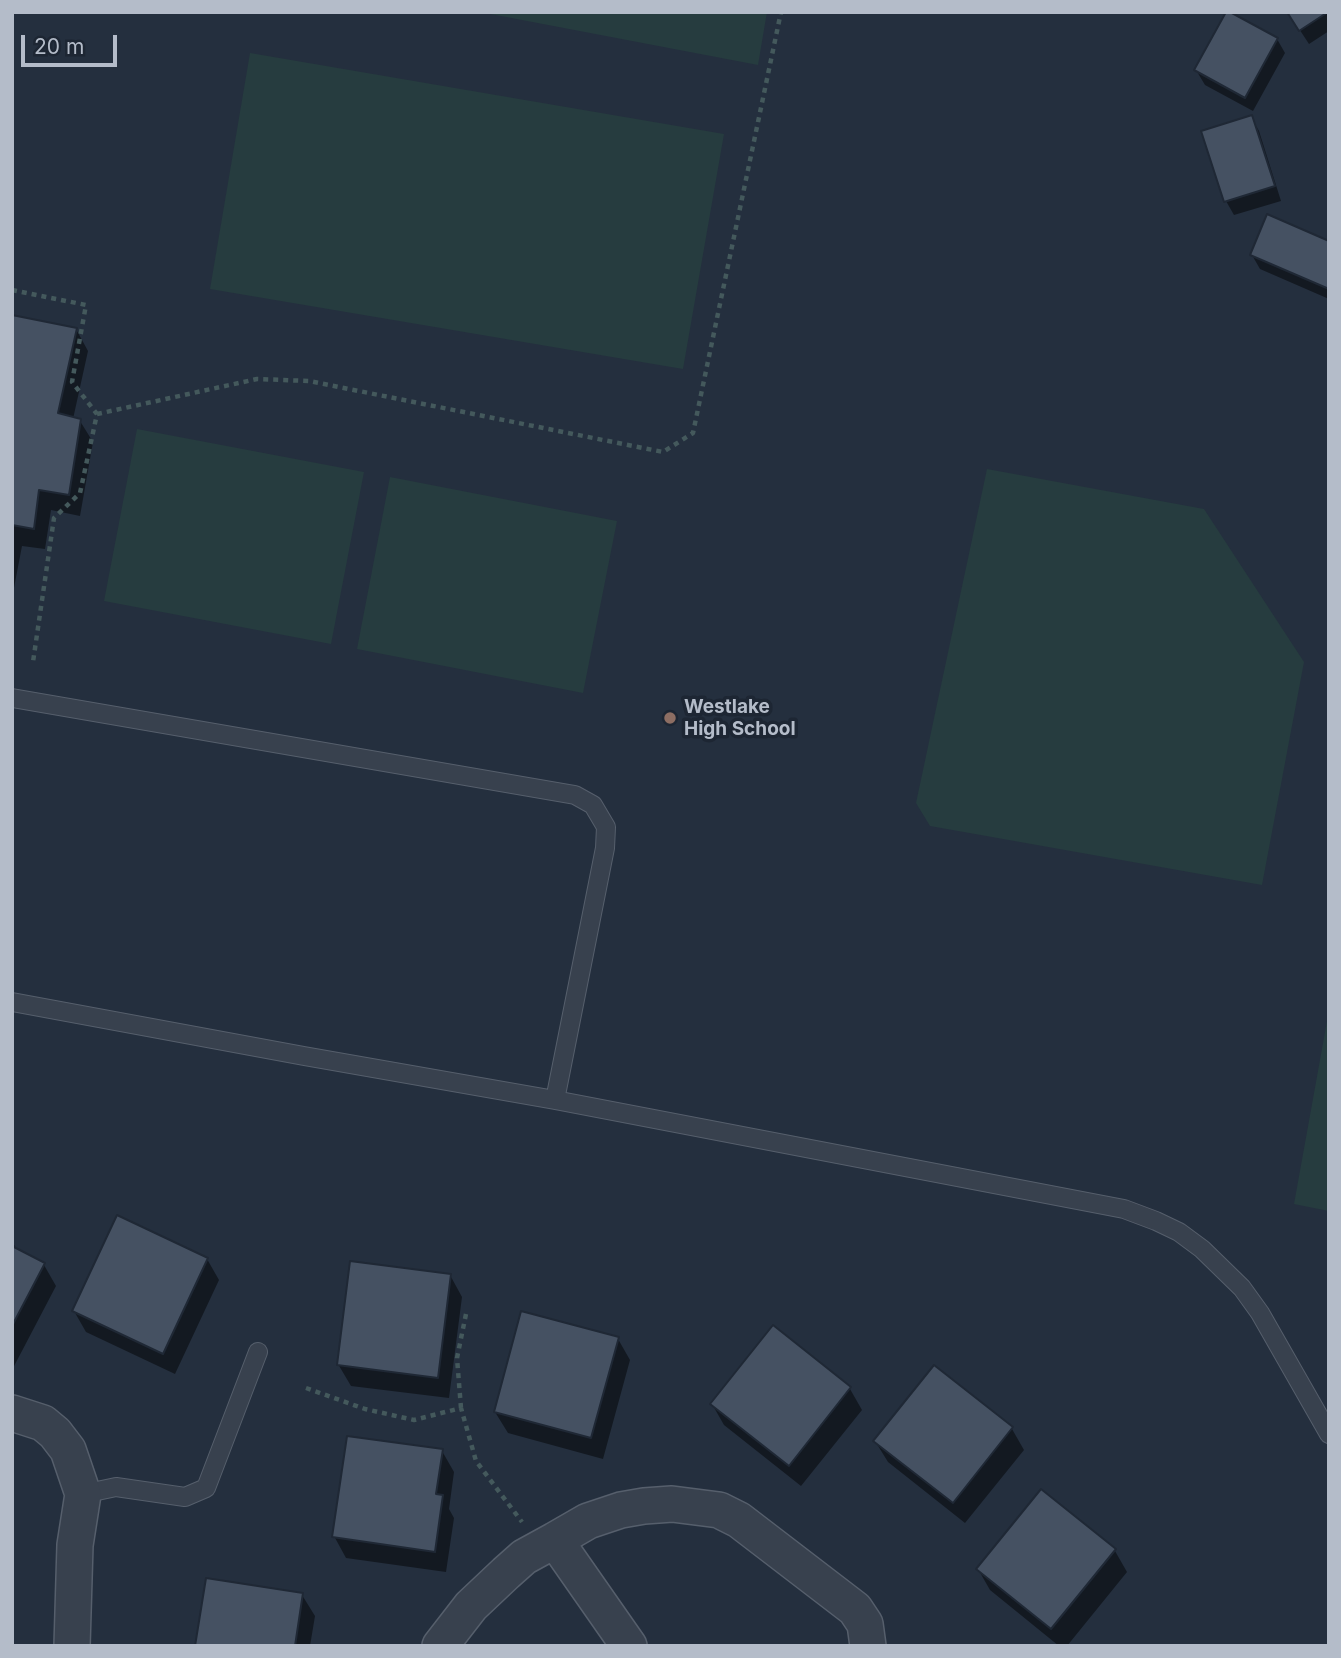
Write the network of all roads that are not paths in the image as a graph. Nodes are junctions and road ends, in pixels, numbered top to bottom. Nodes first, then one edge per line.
1 (12, 698) edge
2 (12, 1002) edge
3 (555, 1100) junction
4 (258, 1352) dead end
5 (12, 1413) edge
6 (1329, 1434) edge
7 (83, 1494) junction
8 (555, 1540) junction
9 (72, 1646) edge
10 (440, 1646) edge
11 (629, 1646) edge
12 (868, 1646) edge

1 - 3 lane
2 - 3 lane
3 - 6 lane
4 - 7 lane
5 - 7 street
7 - 9 street
8 - 10 street
8 - 11 street
8 - 12 street

